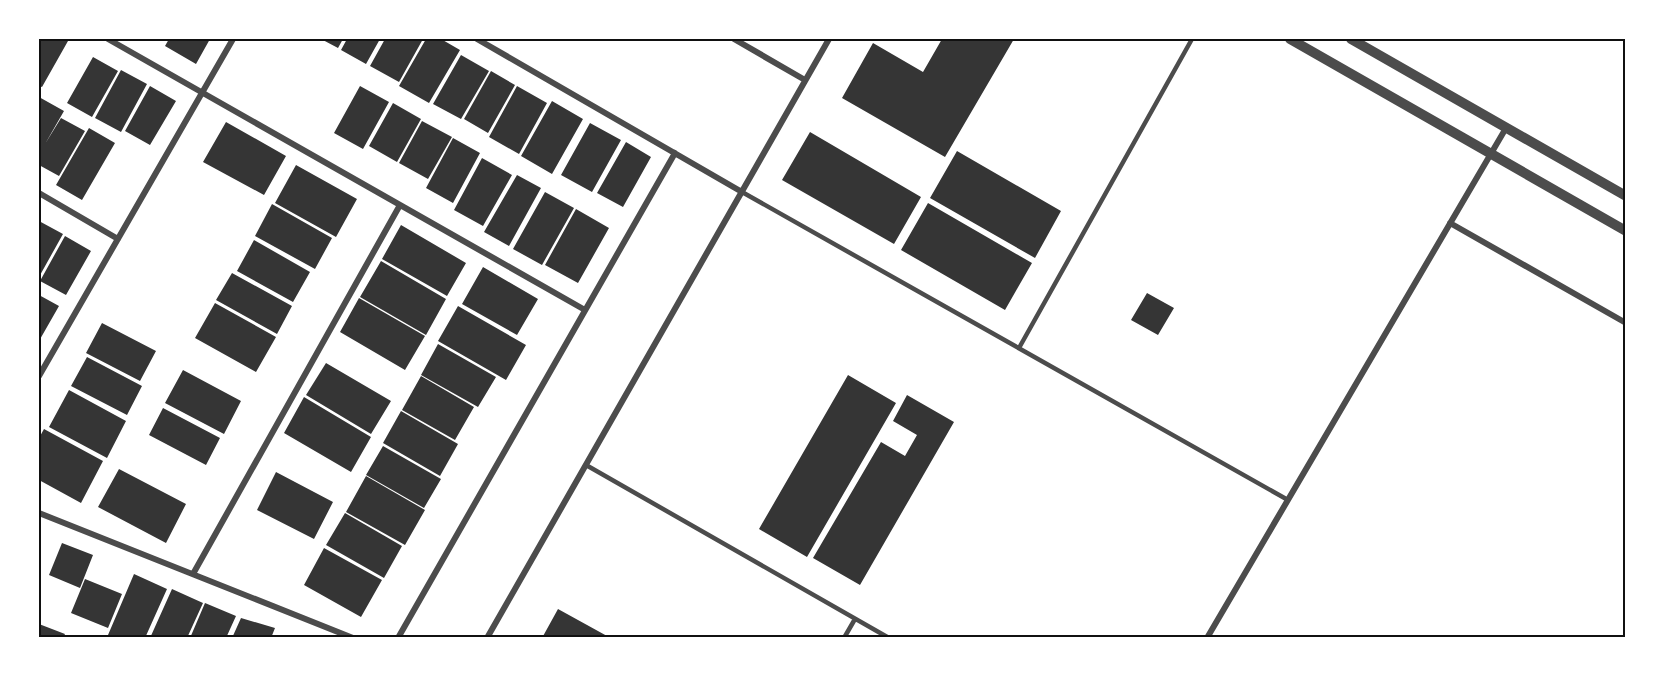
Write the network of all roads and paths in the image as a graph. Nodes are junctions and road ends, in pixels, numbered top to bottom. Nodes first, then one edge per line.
1 (108, 39) edge
2 (233, 39) edge
3 (477, 39) edge
4 (734, 39) edge
5 (829, 39) edge
6 (1192, 39) edge
7 (1290, 39) edge
8 (1351, 39) edge
9 (805, 80) junction
10 (202, 92) junction
11 (1506, 128) junction
12 (675, 153) junction
13 (1491, 154) junction
14 (742, 192) junction
15 (39, 193) edge
16 (1626, 196) edge
17 (400, 205) junction
18 (1450, 223) junction
19 (1626, 231) edge
20 (118, 239) junction
21 (585, 310) junction
22 (1626, 323) edge
23 (1019, 348) junction
24 (39, 376) edge
25 (586, 465) junction
26 (1288, 500) junction
27 (39, 513) edge
28 (193, 574) junction
29 (855, 619) junction
30 (353, 638) edge
31 (398, 638) edge
32 (487, 638) edge
33 (844, 638) edge
34 (889, 638) edge
35 (1207, 638) edge

1 - 10 street
2 - 10 street
3 - 12 street
4 - 9 street
5 - 9 street
6 - 23 lane
7 - 13 street
8 - 11 street
9 - 14 street
10 - 17 street
10 - 20 street
11 - 13 street
11 - 16 street
12 - 14 street
12 - 21 street
13 - 18 street
13 - 19 street
14 - 23 lane
14 - 25 street
15 - 20 street
17 - 21 street
17 - 28 street
18 - 22 street
18 - 26 street
20 - 24 street
21 - 31 street
23 - 26 lane
25 - 29 lane
25 - 32 street
26 - 35 street
27 - 28 street
28 - 30 street
29 - 33 lane
29 - 34 lane

